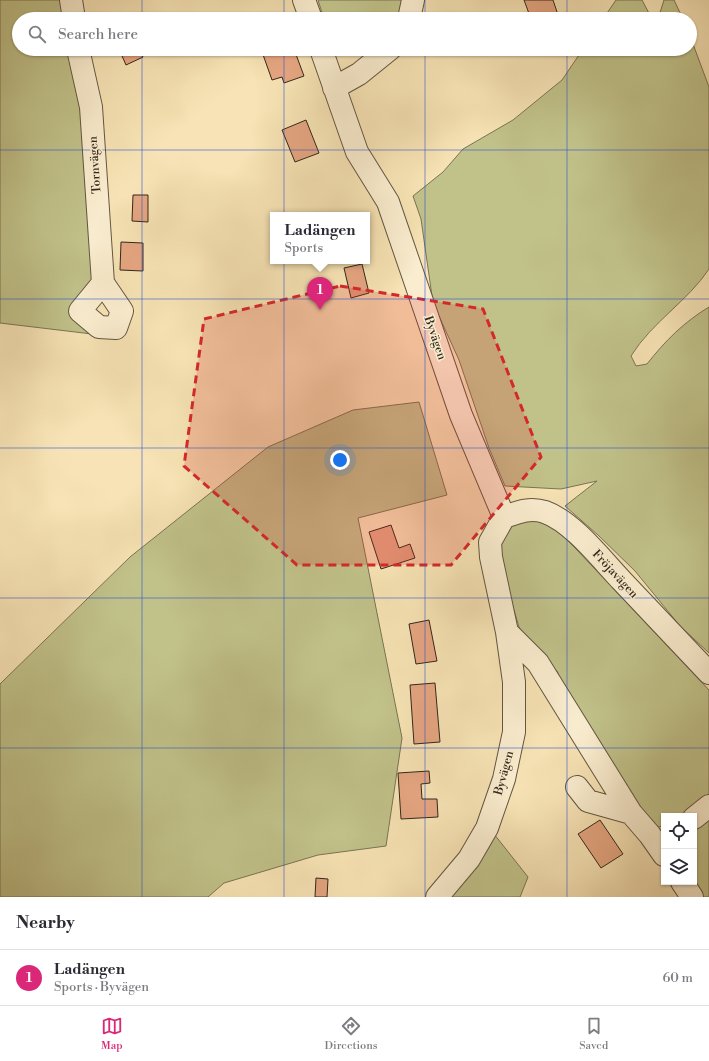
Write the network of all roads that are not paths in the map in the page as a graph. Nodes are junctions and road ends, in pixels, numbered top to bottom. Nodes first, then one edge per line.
1 (71, 0) edge
2 (304, 0) edge
3 (413, 0) edge
4 (73, 12) edge
5 (308, 12) edge
6 (410, 12) edge
7 (80, 56) edge
8 (323, 56) edge
9 (381, 56) edge
10 (334, 88) junction
11 (102, 283) dead end
12 (504, 517) junction
13 (507, 632) junction
14 (709, 674) edge
15 (577, 787) dead end
16 (709, 806) edge
17 (631, 813) junction
18 (697, 816) edge
19 (657, 835) edge
20 (662, 849) edge
21 (684, 885) edge
22 (437, 897) edge
23 (692, 897) edge

1 - 4 street
2 - 5 street
3 - 6 street
7 - 11 street, Tornvägen
8 - 10 street, Byvägen
9 - 10 street
10 - 12 street, Byvägen
12 - 13 street, Byvägen
12 - 14 street, Fröjavägen
13 - 17 street
13 - 22 street, Byvägen
15 - 17 street
16 - 18 street
17 - 19 street
19 - 20 street
21 - 23 street

